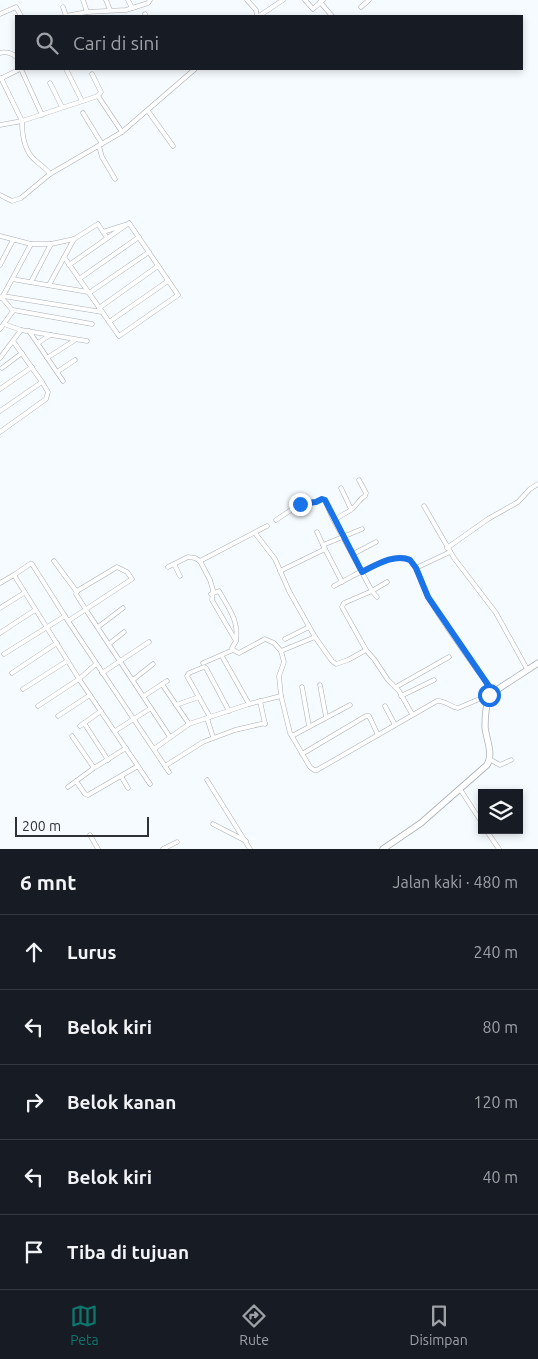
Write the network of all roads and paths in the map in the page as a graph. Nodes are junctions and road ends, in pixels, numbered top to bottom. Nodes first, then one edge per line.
1 (83, 0) edge
2 (106, 0) edge
3 (128, 0) edge
4 (150, 0) edge
5 (247, 0) edge
6 (283, 0) edge
7 (305, 0) edge
8 (370, 0) edge
9 (322, 1) edge
10 (63, 7) dead end
11 (361, 7) dead end
12 (132, 8) junction
13 (110, 10) junction
14 (87, 12) junction
15 (0, 14) edge
16 (20, 15) edge
17 (66, 15) edge
18 (71, 15) edge
19 (258, 15) edge
20 (260, 15) edge
21 (331, 15) edge
22 (0, 48) edge
23 (1, 53) edge
24 (15, 56) edge
25 (18, 70) edge
26 (20, 70) edge
27 (66, 70) edge
28 (194, 70) edge
29 (92, 74) dead end
30 (1, 78) edge
31 (50, 83) dead end
32 (98, 96) junction
33 (82, 101) junction
34 (62, 108) junction
35 (148, 111) junction
36 (83, 113) dead end
37 (42, 115) junction
38 (22, 122) junction
39 (0, 125) edge
40 (122, 132) junction
41 (100, 145) junction
42 (172, 146) dead end
43 (50, 174) junction
44 (115, 179) dead end
45 (0, 195) edge
46 (129, 223) junction
47 (103, 232) junction
48 (0, 236) edge
49 (107, 238) junction
50 (139, 238) junction
51 (74, 239) junction
52 (13, 240) junction
53 (31, 244) junction
54 (51, 244) junction
55 (149, 252) junction
56 (64, 257) junction
57 (0, 265) edge
58 (69, 265) junction
59 (158, 266) junction
60 (12, 279) junction
61 (79, 279) junction
62 (168, 281) junction
63 (31, 282) junction
64 (49, 285) junction
65 (89, 293) junction
66 (2, 298) edge
67 (11, 308) junction
68 (99, 308) junction
69 (102, 312) junction
70 (109, 322) junction
71 (4, 324) junction
72 (92, 324) dead end
73 (0, 329) edge
74 (21, 330) junction
75 (29, 331) junction
76 (50, 335) junction
77 (75, 339) junction
78 (13, 341) junction
79 (87, 341) dead end
80 (38, 343) junction
81 (22, 353) junction
82 (0, 358) edge
83 (47, 358) junction
84 (74, 360) dead end
85 (32, 367) junction
86 (2, 368) dead end
87 (57, 372) junction
88 (63, 381) dead end
89 (42, 382) junction
90 (0, 389) edge
91 (0, 411) edge
92 (0, 432) edge
93 (359, 480) dead end
94 (538, 484) edge
95 (341, 488) dead end
96 (424, 506) dead end
97 (351, 509) junction
98 (276, 520) dead end
99 (335, 521) junction
100 (267, 526) dead end
101 (362, 529) dead end
102 (317, 532) dead end
103 (255, 533) junction
104 (343, 536) junction
105 (376, 542) dead end
106 (324, 547) junction
107 (449, 550) junction
108 (352, 554) junction
109 (54, 561) dead end
110 (200, 561) junction
111 (174, 564) junction
112 (168, 566) dead end
113 (416, 568) junction
114 (280, 571) junction
115 (362, 572) junction
116 (14, 575) junction
117 (180, 576) dead end
118 (342, 582) junction
119 (387, 582) dead end
120 (0, 583) edge
121 (334, 586) dead end
122 (372, 591) junction
123 (77, 592) junction
124 (24, 593) junction
125 (211, 594) junction
126 (377, 597) dead end
127 (0, 608) edge
128 (123, 608) dead end
129 (229, 609) junction
130 (35, 610) junction
131 (86, 610) junction
132 (219, 614) junction
133 (65, 616) junction
134 (235, 619) junction
135 (68, 621) junction
136 (226, 624) junction
137 (46, 626) junction
138 (98, 627) junction
139 (309, 627) junction
140 (0, 632) edge
141 (124, 632) dead end
142 (315, 636) junction
143 (285, 639) dead end
144 (236, 641) junction
145 (149, 642) dead end
146 (57, 643) junction
147 (109, 644) junction
148 (233, 650) junction
149 (366, 650) junction
150 (282, 652) junction
151 (4, 654) dead end
152 (449, 657) dead end
153 (223, 658) dead end
154 (67, 661) junction
155 (120, 662) junction
156 (203, 663) dead end
157 (538, 663) edge
158 (96, 664) junction
159 (153, 664) dead end
160 (527, 669) junction
161 (12, 673) dead end
162 (102, 673) junction
163 (79, 679) junction
164 (132, 680) junction
165 (167, 680) dead end
166 (434, 680) dead end
167 (162, 684) junction
168 (320, 685) dead end
169 (396, 687) junction
170 (302, 688) dead end
171 (23, 689) dead end
172 (491, 694) junction
173 (90, 695) junction
174 (144, 696) junction
175 (281, 696) junction
176 (401, 696) junction
177 (199, 697) junction
178 (260, 701) junction
179 (250, 704) junction
180 (176, 705) junction
181 (350, 705) dead end
182 (38, 706) dead end
183 (385, 706) dead end
184 (151, 708) junction
185 (101, 711) junction
186 (229, 711) junction
187 (412, 714) junction
188 (58, 716) dead end
189 (208, 717) junction
190 (326, 717) junction
191 (133, 719) junction
192 (84, 723) junction
193 (189, 724) junction
194 (395, 725) junction
195 (80, 726) dead end
196 (309, 726) junction
197 (115, 731) junction
198 (378, 735) junction
199 (72, 736) dead end
200 (292, 736) junction
201 (170, 737) junction
202 (213, 737) junction
203 (126, 748) junction
204 (154, 749) junction
205 (302, 754) junction
206 (108, 760) junction
207 (490, 760) junction
208 (511, 760) dead end
209 (138, 766) junction
210 (165, 766) junction
211 (94, 768) junction
212 (169, 772) dead end
213 (120, 776) junction
214 (207, 780) dead end
215 (76, 781) junction
216 (150, 784) dead end
217 (68, 787) dead end
218 (128, 788) dead end
219 (460, 789) junction
220 (478, 817) edge
221 (213, 824) dead end
222 (489, 834) edge
223 (90, 835) dead end
224 (246, 840) junction
225 (177, 842) dead end
226 (98, 849) edge
227 (162, 849) edge
228 (250, 849) edge
229 (383, 849) edge
230 (499, 849) edge

1 - 14 street
2 - 13 street
3 - 12 street
4 - 12 street
5 - 19 street
6 - 20 street
7 - 9 street
8 - 11 street
9 - 21 street
10 - 17 street
12 - 13 street
13 - 14 street
14 - 18 street
15 - 16 street
22 - 23 street
23 - 24 street
25 - 30 street
26 - 37 street
27 - 33 street
28 - 35 street
29 - 32 street
30 - 38 street
31 - 34 street
32 - 33 street
32 - 40 street
33 - 34 street
34 - 37 street
35 - 40 street
35 - 42 street
36 - 41 street
37 - 38 street
38 - 39 street
38 - 43 street
40 - 41 street
41 - 43 street
41 - 44 street
43 - 45 street
46 - 47 street
46 - 49 street
46 - 50 street
47 - 49 street
47 - 51 street
48 - 52 street
49 - 58 street
50 - 55 street
50 - 61 street
51 - 54 street
51 - 56 street
52 - 53 street
52 - 57 street
53 - 54 street
53 - 60 street
54 - 63 street
55 - 59 street
55 - 65 street
56 - 58 street
56 - 64 street
58 - 61 street
59 - 62 street
59 - 68 street
60 - 63 street
60 - 66 street
61 - 65 street
62 - 70 street
62 - 70 street
63 - 64 street
64 - 65 street
65 - 68 street
66 - 67 street
66 - 69 street
67 - 71 street
67 - 72 street
68 - 69 street
69 - 70 street
71 - 73 street
71 - 74 street
74 - 75 street
74 - 78 street
75 - 76 street
75 - 80 street
76 - 77 street
76 - 80 street
77 - 79 street
77 - 83 street
78 - 81 street
78 - 82 street
80 - 83 street
81 - 85 street
81 - 86 street
83 - 87 street
84 - 87 street
85 - 89 street
85 - 90 street
87 - 88 street
89 - 91 street
89 - 92 street
93 - 97 street
94 - 107 street
95 - 97 street
96 - 107 street
97 - 99 street
98 - 99 street
99 - 104 street
100 - 103 street
101 - 104 street
102 - 106 street
103 - 110 street
103 - 114 street
104 - 106 street
104 - 108 street
105 - 108 street
106 - 114 street
106 - 118 street
107 - 113 street
107 - 160 street
108 - 115 street
109 - 123 street
110 - 111 street
110 - 125 street
111 - 112 street
111 - 117 street
113 - 115 street
113 - 172 street
114 - 139 street
115 - 118 street
115 - 122 street
116 - 120 street
116 - 124 street
116 - 133 street
118 - 121 street
119 - 122 street
122 - 126 street
122 - 149 street
123 - 131 street
123 - 131 street
124 - 127 street
124 - 130 street
125 - 129 street
125 - 132 street
128 - 138 street
129 - 132 street
129 - 134 street
130 - 137 street
130 - 140 street
131 - 135 street
131 - 138 street
132 - 136 street
133 - 135 street
133 - 137 street
134 - 136 street
134 - 144 street
135 - 158 street
136 - 144 street
137 - 146 street
137 - 151 street
138 - 147 street
139 - 142 street
139 - 143 street
141 - 147 street
142 - 149 street
142 - 150 street
144 - 148 street
145 - 155 street
146 - 154 street
146 - 161 street
147 - 155 street
148 - 150 street
148 - 156 street
149 - 169 street
150 - 175 street
152 - 169 street
153 - 179 street
154 - 163 street
154 - 171 street
155 - 162 street
155 - 164 street
157 - 160 street
158 - 162 street
158 - 163 street
159 - 164 street
160 - 172 street
162 - 191 street
163 - 173 street
163 - 182 street
164 - 174 street
165 - 167 street
166 - 176 street
167 - 174 street
167 - 180 street
168 - 190 street
169 - 176 street
170 - 196 street
172 - 187 street
172 - 207 street
173 - 185 street
173 - 188 street
174 - 184 street
175 - 178 street
175 - 200 street
176 - 187 street
177 - 180 street
177 - 186 street
177 - 189 street
178 - 179 street
178 - 202 street
179 - 186 street
180 - 193 street
181 - 190 street
183 - 194 street
184 - 191 street
184 - 201 street
185 - 192 street
185 - 197 street
186 - 189 street
187 - 194 street
189 - 193 street
189 - 202 street
190 - 196 street
191 - 197 street
191 - 204 street
192 - 195 street
192 - 206 street
193 - 201 street
194 - 198 street
196 - 200 street
197 - 203 street
198 - 205 street
198 - 205 street
199 - 211 street
200 - 205 street
201 - 204 street
202 - 210 street
203 - 206 street
203 - 209 street
204 - 210 street
206 - 211 street
207 - 208 street
207 - 219 street
209 - 213 street
209 - 216 street
210 - 212 street
211 - 215 street
213 - 215 street
213 - 218 street
214 - 224 street
215 - 217 street
219 - 220 street
219 - 229 street
221 - 224 street
222 - 230 street
223 - 226 street
224 - 228 street
225 - 227 street

